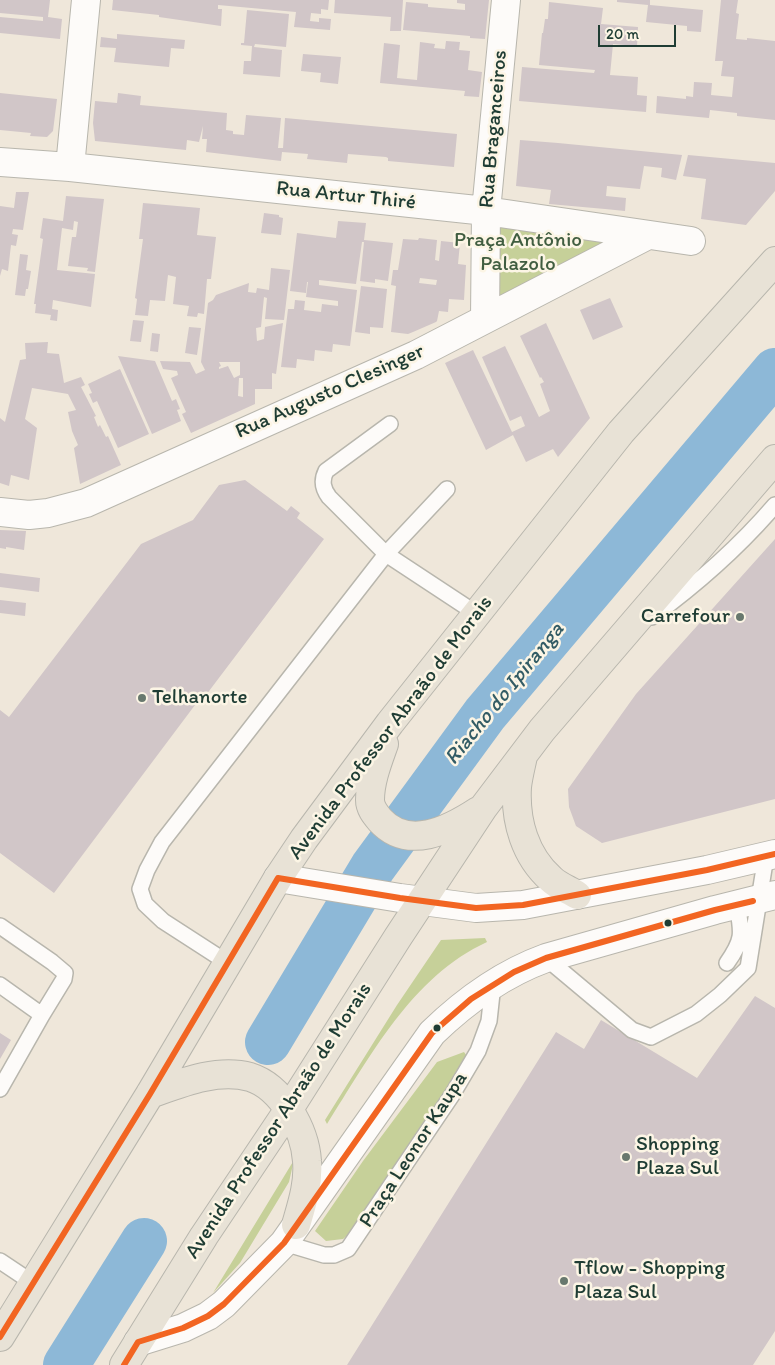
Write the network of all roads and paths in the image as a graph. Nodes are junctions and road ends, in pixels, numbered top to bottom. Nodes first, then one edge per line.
1 (86, 0) edge
2 (506, 0) edge
3 (0, 162) edge
4 (70, 167) junction
5 (486, 211) junction
6 (648, 234) junction
7 (691, 242) dead end
8 (775, 261) edge
9 (485, 319) junction
10 (390, 424) dead end
11 (775, 459) edge
12 (447, 489) dead end
13 (775, 505) edge
14 (0, 512) edge
15 (386, 554) junction
16 (477, 614) junction
17 (618, 641) junction
18 (390, 723) junction
19 (523, 754) junction
20 (483, 808) junction
21 (771, 855) edge
22 (278, 878) junction
23 (577, 895) junction
24 (411, 900) junction
25 (757, 900) edge
26 (0, 926) edge
27 (546, 958) junction
28 (228, 963) junction
29 (727, 963) dead end
30 (492, 984) junction
31 (0, 985) edge
32 (42, 1014) junction
33 (0, 1089) edge
34 (150, 1094) junction
35 (283, 1101) junction
36 (290, 1234) junction
37 (0, 1261) edge
38 (33, 1283) junction
39 (0, 1337) edge
40 (132, 1357) edge

1 - 4 street
2 - 5 street, Rua Braganceiros
3 - 4 street, Rua Artur Thiré
4 - 5 street, Rua Artur Thiré
5 - 6 street, Rua Artur Thiré
5 - 9 street, Rua Braganceiros
6 - 7 street, Rua Artur Thiré
6 - 9 street, Rua Augusto Clesinger
8 - 16 main road, Avenida Professor Abraão de Morais
9 - 14 street, Rua Augusto Clesinger
10 - 15 lane
11 - 17 main road, Avenida Professor Abraão de Morais
12 - 15 lane
13 - 17 lane
15 - 16 lane
15 - 28 lane
16 - 18 main road, Avenida Professor Abraão de Morais
17 - 19 main road, Avenida Professor Abraão de Morais
18 - 20 main road
18 - 22 main road, Avenida Professor Abraão de Morais
19 - 20 main road, Avenida Professor Abraão de Morais
19 - 23 main road
20 - 24 main road, Avenida Professor Abraão de Morais
21 - 23 street
21 - 25 lane
22 - 24 street
22 - 28 main road, Avenida Professor Abraão de Morais
23 - 24 street
24 - 35 main road, Avenida Professor Abraão de Morais
25 - 27 street
25 - 27 lane
25 - 29 lane
26 - 32 lane
27 - 30 street
28 - 34 main road, Avenida Professor Abraão de Morais
30 - 36 street
30 - 36 lane, Praça Leonor Kaupa
31 - 32 lane
32 - 33 lane
34 - 35 main road
34 - 38 main road, Avenida Professor Abraão de Morais
35 - 36 main road
35 - 40 main road, Avenida Professor Abraão de Morais
36 - 40 street
37 - 38 lane
38 - 39 main road, Avenida Professor Abraão de Morais

